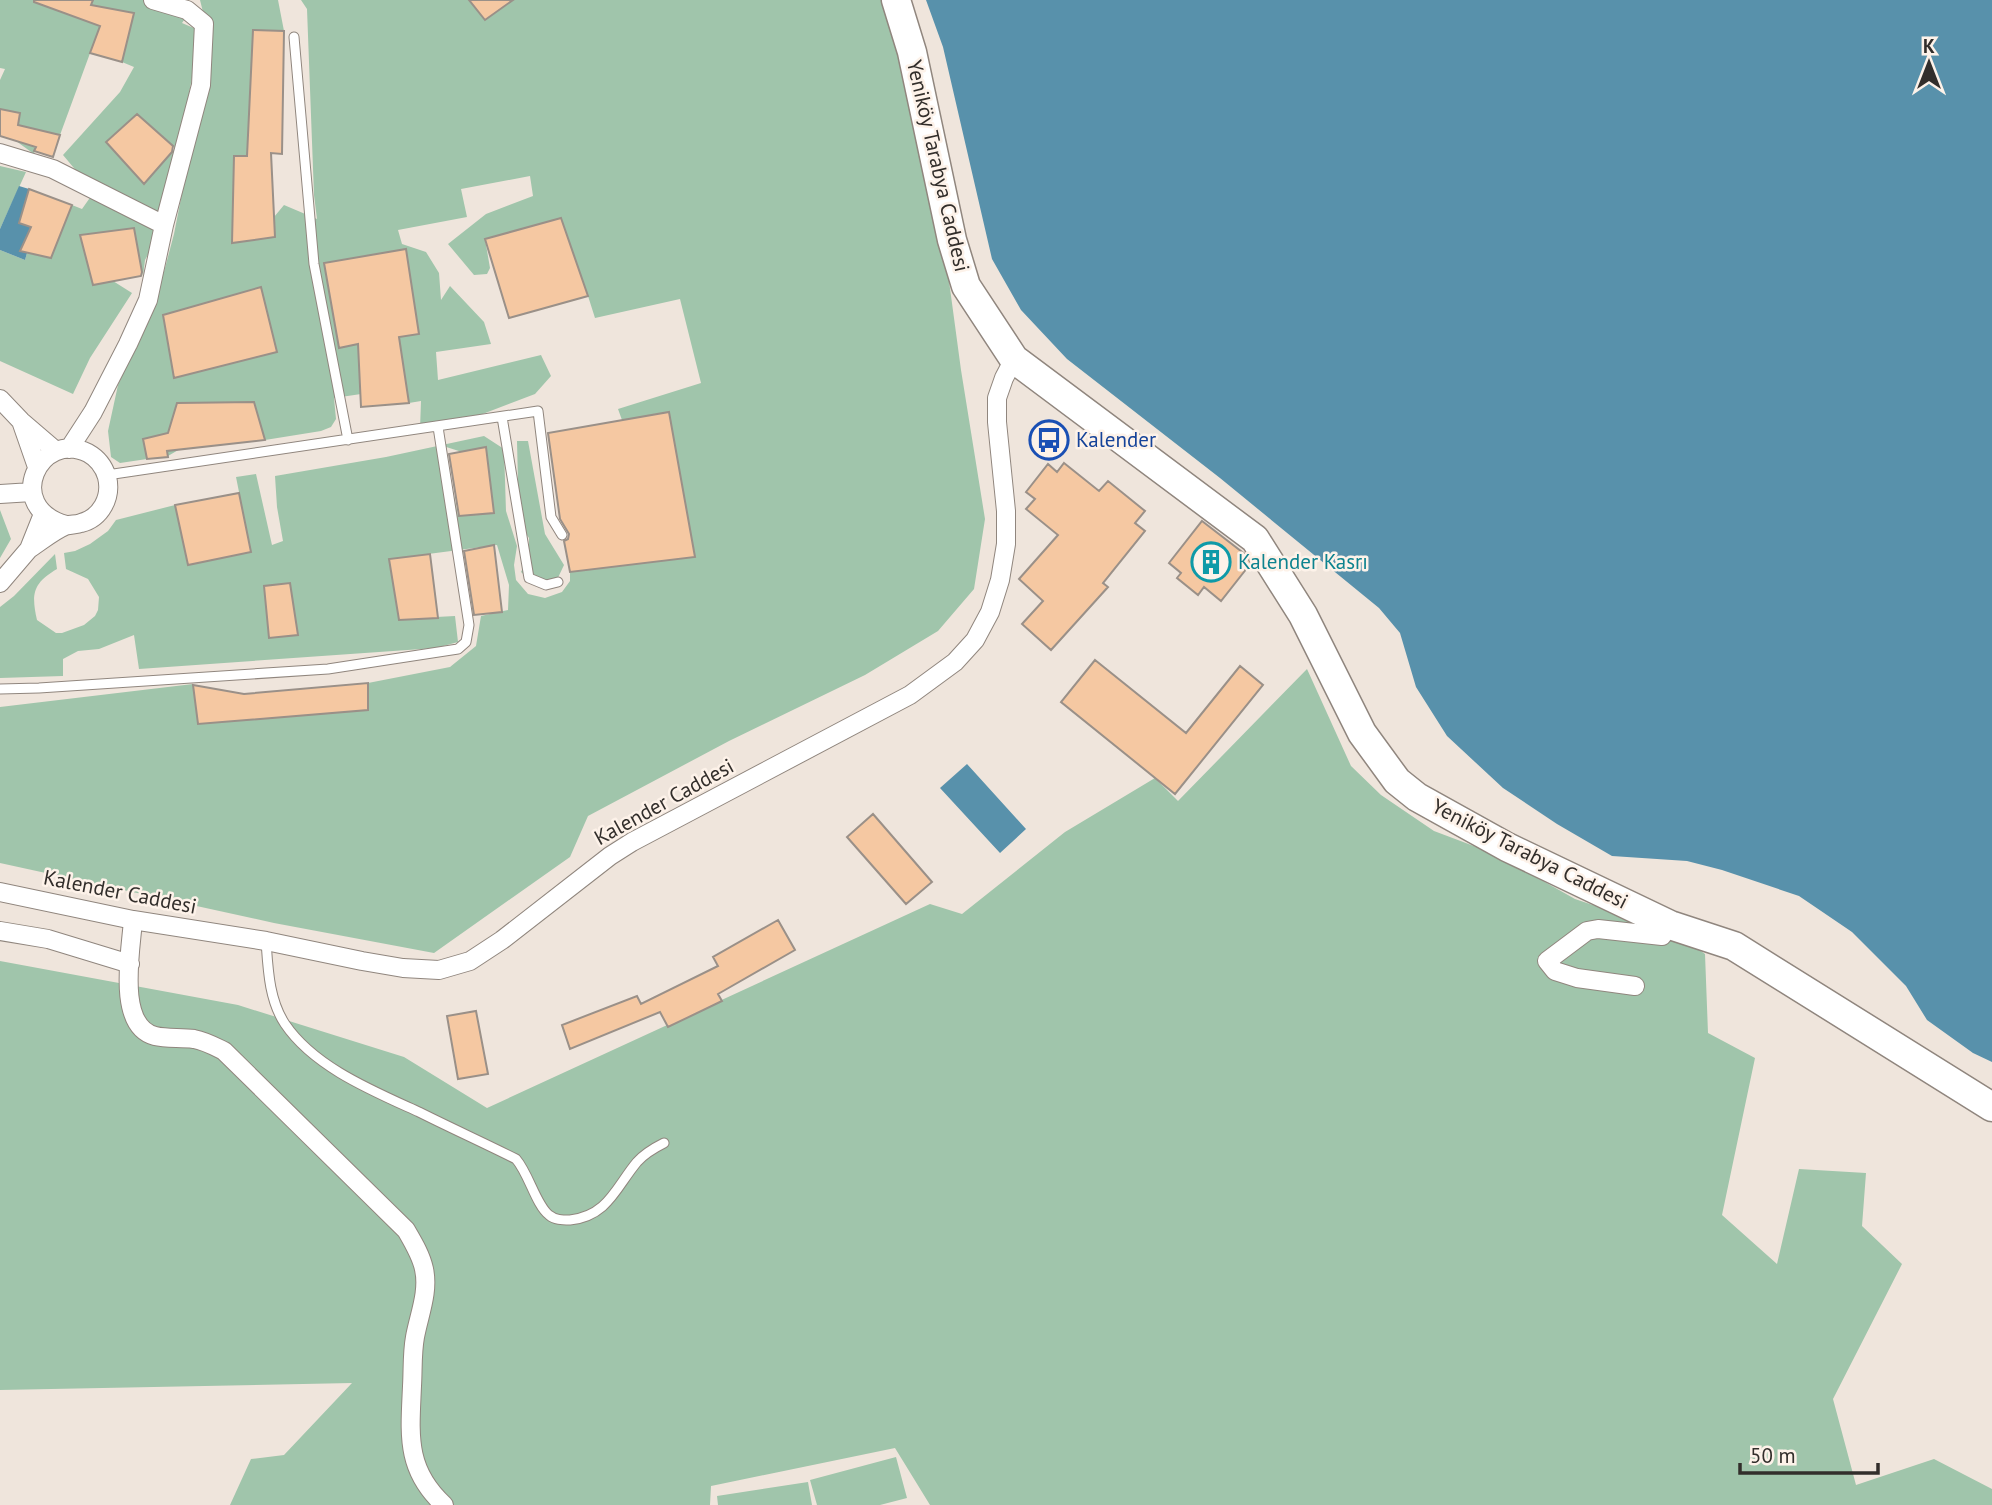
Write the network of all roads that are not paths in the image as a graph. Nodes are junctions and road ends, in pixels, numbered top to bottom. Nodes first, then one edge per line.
1 (153, 0) edge
2 (896, 0) edge
3 (293, 37) dead end
4 (0, 153) edge
5 (164, 225) junction
6 (1014, 359) junction
7 (0, 399) edge
8 (93, 412) junction
9 (502, 417) junction
10 (21, 421) junction
11 (438, 426) junction
12 (348, 440) junction
13 (63, 450) junction
14 (95, 457) junction
15 (37, 467) junction
16 (107, 475) junction
17 (32, 492) junction
18 (0, 494) edge
19 (43, 514) junction
20 (66, 525) junction
21 (562, 535) dead end
22 (29, 549) junction
23 (558, 582) dead end
24 (0, 583) edge
25 (0, 689) edge
26 (0, 892) edge
27 (133, 920) junction
28 (1670, 925) junction
29 (0, 931) edge
30 (266, 941) junction
31 (130, 964) junction
32 (1634, 986) dead end
33 (1992, 1107) edge
34 (664, 1143) dead end
35 (443, 1505) edge

1 - 5 street
2 - 6 main road, Yeniköy Tarabya Caddesi
3 - 12 lane
4 - 5 street
5 - 8 street
6 - 28 main road, Yeniköy Tarabya Caddesi
6 - 30 street, Kalender Caddesi
7 - 10 street
8 - 13 street
8 - 14 street
9 - 11 lane
9 - 21 lane
9 - 23 lane
10 - 13 street
10 - 15 street
11 - 12 lane
11 - 25 lane
12 - 16 lane
13 - 14 street
13 - 15 street
14 - 16 street
15 - 17 street
16 - 20 street
17 - 18 street
17 - 19 street
19 - 20 street
19 - 22 street
20 - 22 street
22 - 24 street
26 - 27 street, Kalender Caddesi
27 - 30 street, Kalender Caddesi
27 - 31 street
28 - 32 street
28 - 33 main road, Yeniköy Tarabya Caddesi
29 - 31 street
30 - 34 lane
31 - 35 street

